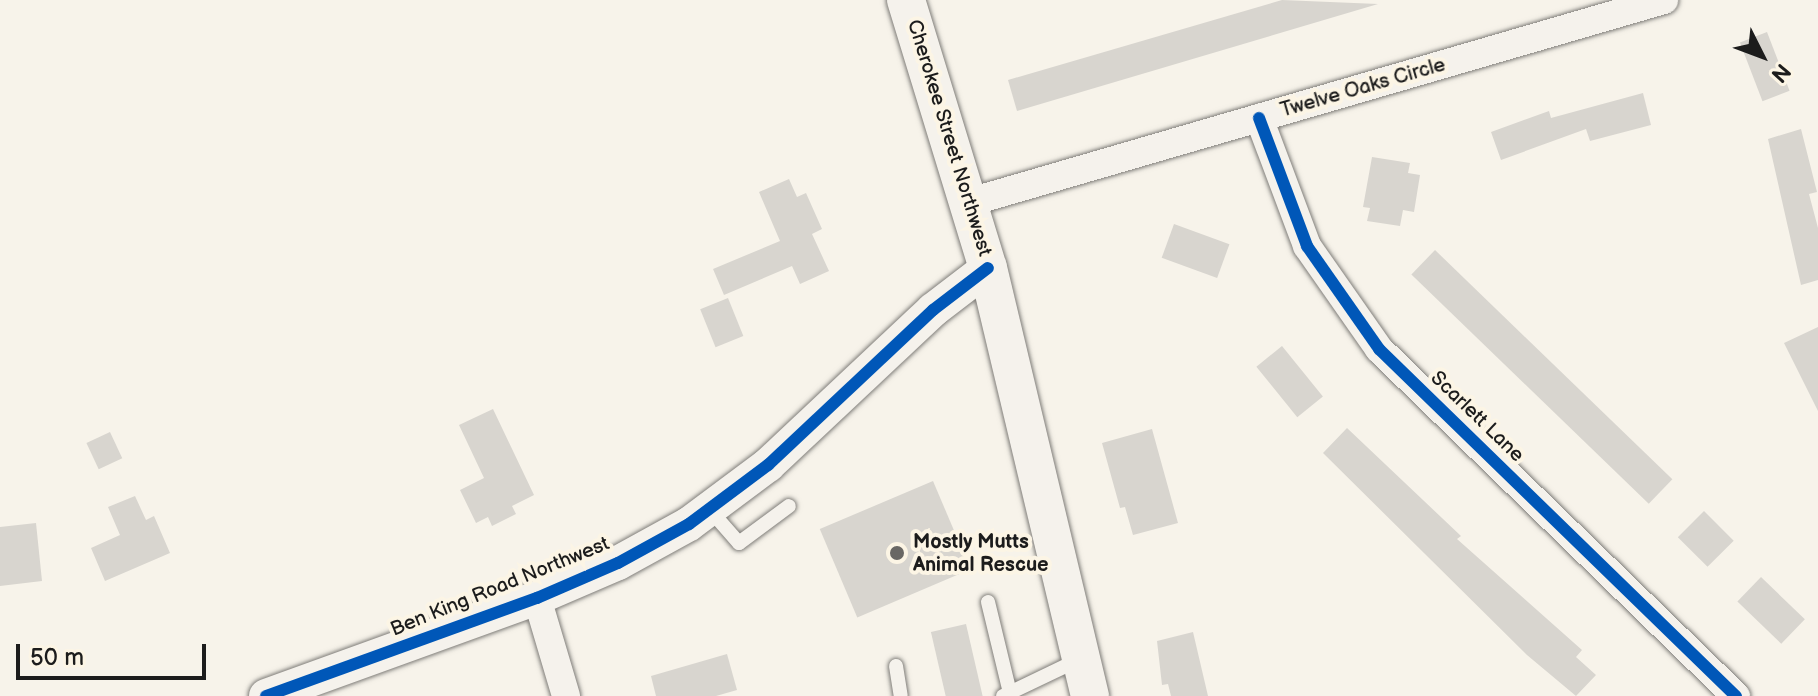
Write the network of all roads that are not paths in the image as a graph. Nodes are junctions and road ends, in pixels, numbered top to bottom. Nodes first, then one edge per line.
1 (906, 0) edge
2 (1664, 0) edge
3 (1259, 118) junction
4 (970, 202) junction
5 (988, 268) junction
6 (789, 506) dead end
7 (710, 509) junction
8 (537, 598) junction
9 (988, 602) dead end
10 (1082, 659) junction
11 (896, 666) dead end
12 (1006, 694) edge
13 (266, 696) edge
14 (566, 696) edge
15 (901, 696) edge
16 (1090, 696) edge
17 (1736, 696) edge

1 - 4 main road, Cherokee Street Northwest
2 - 3 street, Twelve Oaks Circle
3 - 4 street, Twelve Oaks Circle
3 - 17 street, Scarlett Lane
4 - 5 main road, Cherokee Street Northwest
5 - 7 street, Ben King Road Northwest
5 - 10 main road, Cherokee Street Northwest
6 - 7 lane
7 - 8 street, Ben King Road Northwest
8 - 13 street, Ben King Road Northwest
8 - 14 street
9 - 12 lane
10 - 12 lane
10 - 16 main road, Cherokee Street Northwest
11 - 15 lane

